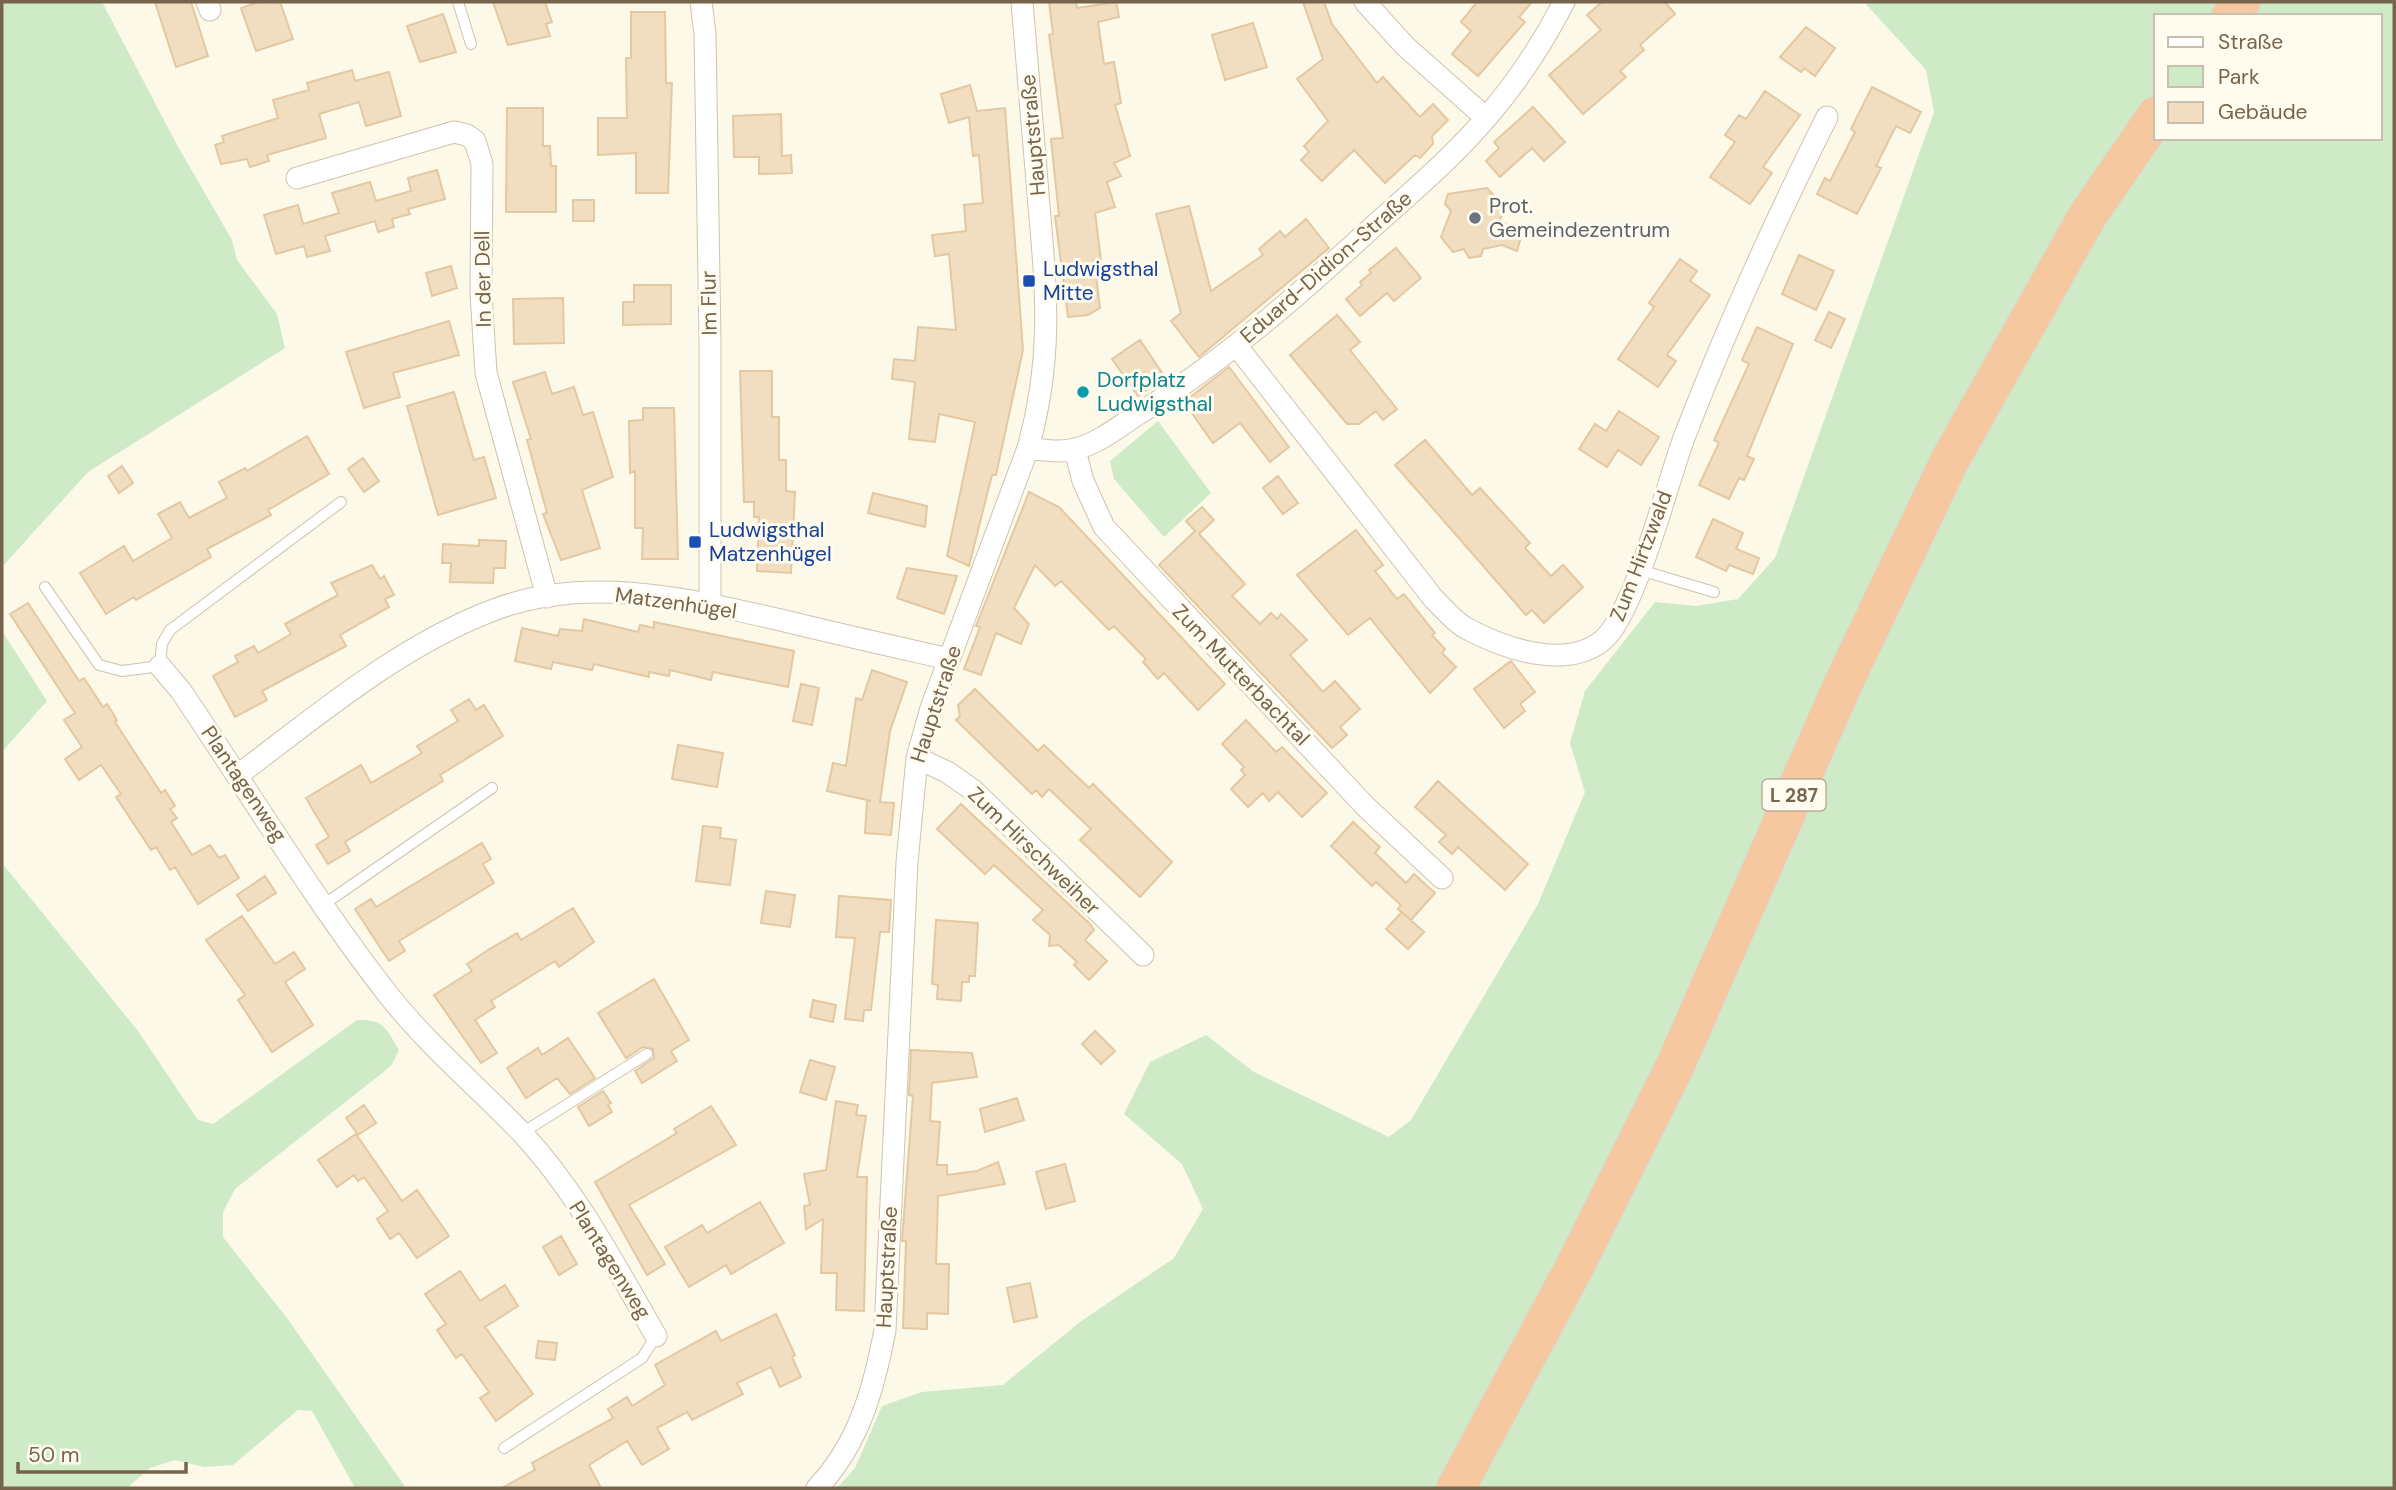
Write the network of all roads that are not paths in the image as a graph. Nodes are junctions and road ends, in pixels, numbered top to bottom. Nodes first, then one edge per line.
1 (458, 2) edge
2 (701, 2) edge
3 (1022, 2) edge
4 (1365, 2) edge
5 (1563, 2) edge
6 (471, 44) dead end
7 (1827, 117) dead end
8 (1486, 118) junction
9 (2154, 119) edge
10 (297, 178) dead end
11 (1236, 345) junction
12 (1028, 448) junction
13 (1074, 450) junction
14 (341, 502) dead end
15 (1640, 570) junction
16 (45, 587) dead end
17 (1714, 592) dead end
18 (547, 597) junction
19 (710, 604) junction
20 (949, 659) junction
21 (160, 666) junction
22 (917, 758) junction
23 (238, 775) junction
24 (492, 788) dead end
25 (1442, 878) dead end
26 (323, 905) junction
27 (1143, 955) dead end
28 (647, 1054) dead end
29 (522, 1133) junction
30 (656, 1336) joint
31 (505, 1448) dead end
32 (817, 1488) edge
33 (1456, 1488) edge

1 - 6 lane
2 - 19 street, Im Flur
3 - 12 street, Hauptstraße
4 - 8 street
5 - 8 street, Eduard-Didion-Straße
7 - 15 street, Zum Hirtzwald
8 - 11 street, Eduard-Didion-Straße
9 - 33 highway, L 287
10 - 18 street, In der Dell
11 - 13 street, Eduard-Didion-Straße
11 - 15 street, Zum Hirtzwald
12 - 13 street, Eduard-Didion-Straße
12 - 20 street, Hauptstraße
13 - 25 street, Zum Mutterbachtal
14 - 21 lane
15 - 17 lane
16 - 21 lane
18 - 19 street, Matzenhügel
18 - 23 street, Matzenhügel
19 - 20 street, Matzenhügel
20 - 22 street, Hauptstraße
21 - 23 street, Plantagenweg
22 - 27 street, Zum Hirschweiher
22 - 32 street, Hauptstraße
23 - 26 street, Plantagenweg
24 - 26 lane
26 - 29 street, Plantagenweg
28 - 29 lane
29 - 30 street, Plantagenweg
30 - 31 lane, Plantagenweg

